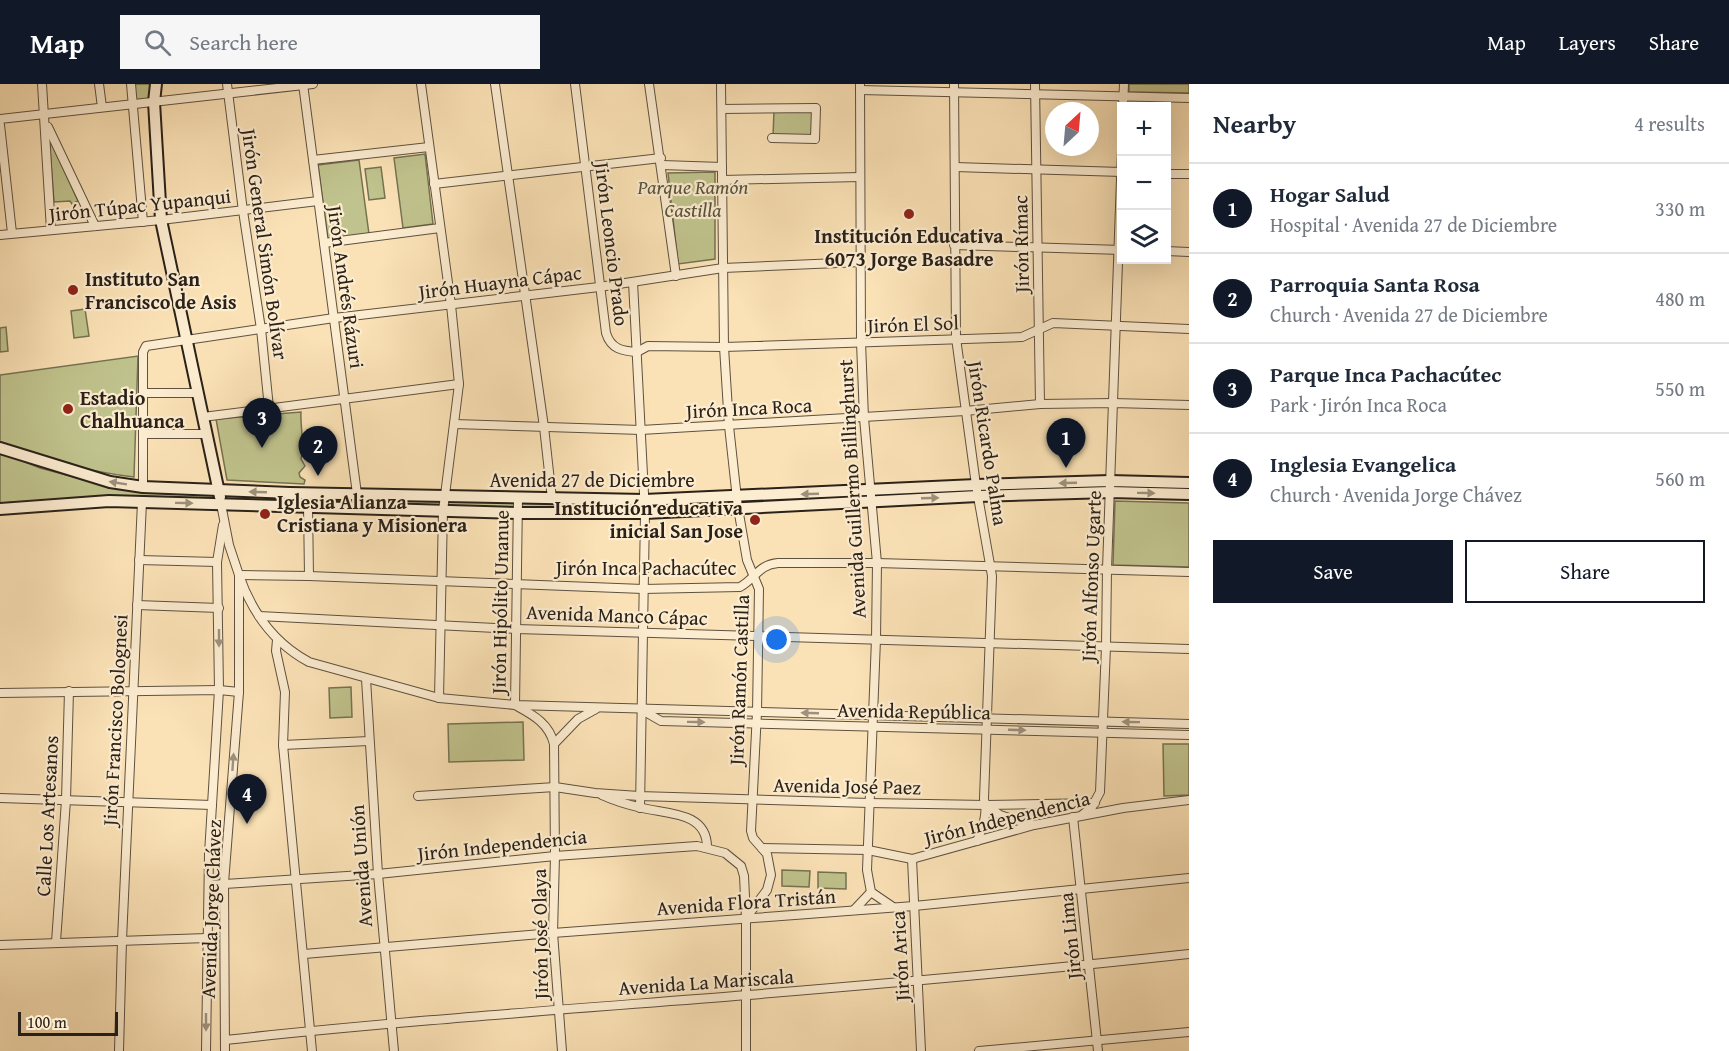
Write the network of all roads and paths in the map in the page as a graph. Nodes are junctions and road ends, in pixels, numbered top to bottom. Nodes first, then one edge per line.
1 (42, 84) edge
2 (99, 84) edge
3 (131, 84) edge
4 (156, 84) edge
5 (227, 84) edge
6 (312, 84) edge
7 (421, 84) edge
8 (495, 84) edge
9 (575, 84) edge
10 (649, 84) edge
11 (721, 84) edge
12 (1035, 84) edge
13 (1124, 84) edge
14 (303, 85) edge
15 (860, 87) edge
16 (954, 88) edge
17 (228, 93) junction
18 (1035, 94) junction
19 (1123, 96) junction
20 (1189, 98) edge
21 (154, 102) junction
22 (1123, 102) edge
23 (134, 104) junction
24 (102, 107) junction
25 (722, 109) junction
26 (45, 114) junction
27 (0, 119) edge
28 (46, 123) junction
29 (0, 125) edge
30 (772, 138) dead end
31 (429, 147) junction
32 (313, 160) junction
33 (661, 161) junction
34 (586, 166) junction
35 (722, 167) junction
36 (955, 167) junction
37 (1036, 170) junction
38 (1117, 172) edge
39 (1171, 174) edge
40 (1189, 174) edge
41 (507, 176) junction
42 (860, 177) junction
43 (722, 180) junction
44 (434, 184) junction
45 (318, 201) junction
46 (243, 211) junction
47 (161, 220) junction
48 (143, 222) junction
49 (95, 226) junction
50 (440, 228) junction
51 (51, 230) junction
52 (12, 233) junction
53 (0, 235) edge
54 (324, 243) junction
55 (954, 245) junction
56 (1037, 247) junction
57 (1117, 250) edge
58 (1171, 251) edge
59 (1189, 252) edge
60 (861, 262) junction
61 (1119, 264) edge
62 (723, 268) junction
63 (676, 276) junction
64 (633, 282) junction
65 (599, 287) junction
66 (525, 296) junction
67 (451, 305) junction
68 (334, 318) junction
69 (1116, 327) junction
70 (261, 329) junction
71 (1189, 329) edge
72 (1039, 330) junction
73 (956, 338) junction
74 (188, 340) junction
75 (861, 342) junction
76 (723, 347) junction
77 (638, 352) junction
78 (459, 384) junction
79 (143, 393) junction
80 (198, 393) junction
81 (345, 399) junction
82 (1113, 403) junction
83 (1040, 404) junction
84 (1189, 405) edge
85 (269, 408) junction
86 (965, 411) junction
87 (203, 417) junction
88 (864, 418) junction
89 (454, 424) junction
90 (729, 426) junction
91 (544, 427) junction
92 (641, 430) junction
93 (143, 434) junction
94 (207, 434) junction
95 (0, 448) edge
96 (1189, 483) edge
97 (143, 487) junction
98 (1110, 487) junction
99 (218, 490) junction
100 (977, 491) junction
101 (357, 494) junction
102 (1189, 494) edge
103 (445, 496) junction
104 (737, 496) junction
105 (870, 496) junction
106 (518, 499) junction
107 (552, 499) junction
108 (589, 500) junction
109 (644, 500) junction
110 (142, 502) junction
111 (221, 504) junction
112 (308, 506) junction
113 (738, 508) junction
114 (0, 509) edge
115 (443, 511) junction
116 (519, 513) junction
117 (589, 513) junction
118 (645, 513) junction
119 (224, 517) junction
120 (139, 560) junction
121 (217, 562) junction
122 (877, 563) junction
123 (991, 566) junction
124 (1107, 569) junction
125 (1189, 572) edge
126 (239, 575) junction
127 (309, 576) junction
128 (753, 577) junction
129 (443, 582) junction
130 (517, 584) junction
131 (644, 589) junction
132 (137, 605) junction
133 (219, 608) junction
134 (260, 616) junction
135 (442, 626) junction
136 (516, 629) junction
137 (642, 633) junction
138 (758, 636) junction
139 (876, 639) junction
140 (277, 640) junction
141 (990, 644) junction
142 (1106, 647) junction
143 (1189, 649) edge
144 (366, 679) junction
145 (133, 690) junction
146 (219, 690) junction
147 (69, 691) junction
148 (238, 692) junction
149 (0, 693) edge
150 (440, 698) junction
151 (515, 705) junction
152 (598, 708) junction
153 (641, 709) junction
154 (757, 712) junction
155 (873, 715) junction
156 (987, 720) junction
157 (1103, 722) junction
158 (756, 724) junction
159 (1189, 724) edge
160 (872, 726) junction
161 (987, 729) junction
162 (1102, 733) junction
163 (1189, 735) edge
164 (369, 741) junction
165 (554, 744) junction
166 (283, 745) junction
167 (555, 787) junction
168 (595, 793) junction
169 (418, 795) dead end
170 (639, 796) junction
171 (0, 798) edge
172 (66, 800) junction
173 (752, 800) junction
174 (1189, 800) edge
175 (128, 802) junction
176 (869, 803) junction
177 (1095, 803) junction
178 (212, 805) junction
179 (986, 805) junction
180 (640, 808) junction
181 (1082, 815) junction
182 (1073, 817) junction
183 (1034, 825) junction
184 (977, 841) junction
185 (706, 847) junction
186 (762, 848) junction
187 (868, 850) junction
188 (555, 856) junction
189 (912, 859) junction
190 (378, 874) junction
191 (1189, 878) edge
192 (297, 879) junction
193 (224, 884) junction
194 (209, 885) junction
195 (1082, 889) junction
196 (871, 892) junction
197 (914, 906) junction
198 (893, 907) junction
199 (854, 911) junction
200 (746, 918) junction
201 (553, 933) junction
202 (207, 938) junction
203 (122, 940) junction
204 (56, 942) junction
205 (0, 945) edge
206 (384, 948) junction
207 (304, 954) junction
208 (1189, 954) edge
209 (1089, 964) junction
210 (918, 981) junction
211 (746, 995) junction
212 (558, 1009) junction
213 (391, 1024) junction
214 (310, 1031) junction
215 (1189, 1032) edge
216 (225, 1040) junction
217 (1096, 1041) junction
218 (119, 1051) edge
219 (206, 1051) edge
220 (225, 1051) edge
221 (312, 1051) edge
222 (394, 1051) edge
223 (562, 1051) edge
224 (746, 1051) edge
225 (921, 1051) edge
226 (979, 1051) edge
227 (1098, 1051) edge

1 - 26 street
2 - 24 street
3 - 23 street
4 - 21 street
5 - 17 street, Jirón General Simón Bolívar
6 - 14 street
7 - 31 street
8 - 41 street
9 - 34 street, Jirón Leoncio Prado
10 - 33 street
11 - 25 street, Jirón Ramón Castilla
12 - 18 street, Jirón Rímac
13 - 19 street
14 - 17 street
14 - 32 street, Jirón Andrés Rázuri
15 - 16 street
15 - 42 street, Avenida Guillermo Billinghurst
16 - 18 street
16 - 36 street, Jirón Ricardo Palma
17 - 21 street
17 - 46 street, Jirón General Simón Bolívar
18 - 19 street
18 - 37 street, Jirón Rímac
19 - 20 street
19 - 22 street
21 - 23 street
21 - 47 street
23 - 24 street
23 - 48 street
24 - 26 street
25 - 30 street
25 - 35 street, Jirón Ramón Castilla
26 - 27 street
26 - 28 street
28 - 49 street
28 - 51 street
29 - 52 street
31 - 32 street
31 - 44 street
32 - 45 street, Jirón Andrés Rázuri
33 - 34 street
33 - 35 street
33 - 63 street
34 - 41 street
34 - 65 street, Jirón Leoncio Prado
35 - 43 street, Jirón Ramón Castilla
36 - 37 street
36 - 55 street, Jirón Ricardo Palma
37 - 38 street
37 - 56 street, Jirón Rímac
39 - 40 street
41 - 44 street
41 - 66 street
42 - 43 street
42 - 60 street, Avenida Guillermo Billinghurst
43 - 62 street, Jirón Ramón Castilla
44 - 50 street
45 - 46 street, Jirón Túpac Yupanqui
45 - 54 street, Jirón Andrés Rázuri
46 - 47 street, Jirón Túpac Yupanqui
46 - 70 street, Jirón General Simón Bolívar
47 - 48 street, Jirón Túpac Yupanqui
47 - 74 street
48 - 49 street, Jirón Túpac Yupanqui
49 - 51 street, Jirón Túpac Yupanqui
50 - 54 street
50 - 67 street
51 - 52 street, Jirón Túpac Yupanqui
52 - 53 street, Jirón Túpac Yupanqui
54 - 68 street, Jirón Andrés Rázuri
55 - 56 street
55 - 73 street, Jirón Ricardo Palma
56 - 57 street
56 - 72 street, Jirón Rímac
58 - 59 street
60 - 62 street, Jirón Huayna Cápac
60 - 75 street, Avenida Guillermo Billinghurst
61 - 69 street, Jirón Alfonso Ugarte
62 - 63 street, Jirón Huayna Cápac
62 - 76 street, Jirón Ramón Castilla
63 - 64 street, Jirón Huayna Cápac
64 - 65 street, Jirón Huayna Cápac
64 - 77 street, Jirón Leoncio Prado
65 - 66 street, Jirón Huayna Cápac
65 - 77 street, Jirón Leoncio Prado
66 - 67 street, Jirón Huayna Cápac
66 - 91 street
67 - 68 street, Jirón Huayna Cápac
67 - 78 street
68 - 70 street, Jirón Huayna Cápac
68 - 81 street, Jirón Andrés Rázuri
69 - 71 street, Jirón El Sol
69 - 72 street, Jirón El Sol
69 - 82 street, Jirón Alfonso Ugarte
70 - 74 street, Jirón Huayna Cápac
70 - 85 street, Jirón General Simón Bolívar
72 - 73 street, Jirón El Sol
72 - 83 street, Jirón Rímac
73 - 75 street, Jirón El Sol
73 - 86 street, Jirón Ricardo Palma
74 - 79 street, Jirón Huayna Cápac
74 - 80 street
75 - 76 street, Jirón El Sol
75 - 88 street, Avenida Guillermo Billinghurst
76 - 77 street, Jirón El Sol
76 - 90 street, Jirón Ramón Castilla
77 - 92 street, Jirón Leoncio Prado
78 - 81 street
78 - 89 street
79 - 80 street
79 - 93 street
80 - 87 street
81 - 85 street
81 - 101 street, Jirón Andrés Rázuri
82 - 83 street, Jirón Inca Roca
82 - 84 street, Jirón Inca Roca
82 - 98 street, Jirón Alfonso Ugarte
83 - 86 street, Jirón Inca Roca
85 - 87 street
86 - 88 street, Jirón Inca Roca
86 - 100 street, Jirón Ricardo Palma
87 - 94 street
88 - 90 street, Jirón Inca Roca
88 - 105 street, Avenida Guillermo Billinghurst
89 - 91 street, Jirón Inca Roca
89 - 103 street
90 - 92 street, Jirón Inca Roca
90 - 104 street, Jirón Ramón Castilla
91 - 92 street, Jirón Inca Roca
91 - 107 street
92 - 109 street, Jirón Leoncio Prado
93 - 94 street
93 - 97 street
94 - 99 street
97 -> 95 street, Avenida 27 de Diciembre
96 - 98 street, Avenida 27 de Diciembre
97 - 99 street, Avenida 27 de Diciembre
98 - 100 street, Avenida 27 de Diciembre
98 -> 102 street, Avenida 27 de Diciembre
98 - 124 street, Jirón Alfonso Ugarte
101 -> 99 street, Avenida 27 de Diciembre
99 - 111 street
100 - 105 street, Avenida 27 de Diciembre
100 - 123 street, Jirón Ricardo Palma
101 - 103 street, Avenida 27 de Diciembre
103 - 106 street, Avenida 27 de Diciembre
103 - 115 street
105 -> 104 street, Avenida 27 de Diciembre
104 - 109 street, Avenida 27 de Diciembre
104 - 113 street, Jirón Ramón Castilla
105 - 113 street, Avenida 27 de Diciembre
105 - 122 street, Avenida Guillermo Billinghurst
106 - 107 street, Avenida 27 de Diciembre
106 - 116 street, Jirón Hipólito Unanue
107 - 108 street, Avenida 27 de Diciembre
108 - 109 street, Avenida 27 de Diciembre
108 - 117 street
109 - 118 street, Jirón Leoncio Prado
110 -> 111 street, Avenida 27 de Diciembre
110 - 114 street, Avenida 27 de Diciembre
110 - 120 street, Jirón Francisco Bolognesi
111 - 112 street, Avenida 27 de Diciembre
111 - 119 street, Avenida Jorge Chávez
112 - 115 street, Avenida 27 de Diciembre
112 - 127 street
113 - 118 street, Avenida 27 de Diciembre
113 - 128 street, Jirón Ramón Castilla
115 - 116 street, Avenida 27 de Diciembre
115 - 129 street
116 - 117 street, Avenida 27 de Diciembre
116 - 130 street, Jirón Hipólito Unanue
117 - 118 street, Avenida 27 de Diciembre
118 - 131 street, Jirón Leoncio Prado
119 - 121 street, Avenida Jorge Chávez
119 - 126 street, Avenida Jorge Chávez
120 - 121 street
120 - 132 street, Jirón Francisco Bolognesi
121 - 133 street, Avenida Jorge Chávez
122 - 123 street, Jirón Inca Pachacútec
122 - 128 street, Jirón Inca Pachacútec
122 - 139 street, Avenida Guillermo Billinghurst
123 - 124 street, Jirón Inca Pachacútec
123 - 141 street, Jirón Ricardo Palma
124 - 125 street, Jirón Inca Pachacútec
124 - 142 street, Jirón Alfonso Ugarte
126 - 127 street, Jirón Inca Pachacútec
126 - 134 street, Avenida República
126 - 148 street, Avenida Jorge Chávez
127 - 129 street, Jirón Inca Pachacútec
128 - 131 street, Jirón Inca Pachacútec
128 - 138 street, Jirón Ramón Castilla
129 - 130 street, Jirón Inca Pachacútec
129 - 135 street
130 - 131 street, Jirón Inca Pachacútec
130 - 136 street, Jirón Hipólito Unanue
131 - 137 street, Jirón Leoncio Prado
132 - 133 street
132 - 145 street, Jirón Francisco Bolognesi
133 -> 146 street, Avenida Jorge Chávez
134 - 135 street, Avenida Manco Cápac
134 - 140 street, Avenida República
135 - 136 street, Avenida Manco Cápac
135 - 150 street
136 - 137 street, Avenida Manco Cápac
136 - 151 street, Jirón Hipólito Unanue
137 - 138 street, Avenida Manco Cápac
137 - 153 street, Jirón Leoncio Prado
138 - 139 street, Avenida Manco Cápac
138 - 154 street, Jirón Ramón Castilla
139 - 141 street, Avenida Manco Cápac
139 - 155 street, Avenida Guillermo Billinghurst
140 - 144 street, Avenida República
140 - 166 street
141 - 142 street, Avenida Manco Cápac
141 - 156 street, Jirón Ricardo Palma
142 - 143 street, Avenida Manco Cápac
142 - 157 street, Jirón Alfonso Ugarte
144 - 150 street, Avenida República
144 - 164 street, Avenida Unión
145 - 146 street
145 - 147 street
145 - 175 street, Jirón Francisco Bolognesi
146 - 148 street
146 - 178 street, Avenida Jorge Chávez
147 - 149 street
147 - 172 street, Calle Los Artesanos
193 -> 148 street, Avenida Jorge Chávez
150 - 151 street, Avenida República
151 - 152 street, Avenida República
151 - 165 street
152 - 153 street, Avenida República
152 - 165 street
153 - 154 street, Avenida República
153 -> 158 street, Avenida República
153 - 170 street, Jirón Leoncio Prado
155 -> 154 street, Avenida República
154 - 158 street, Jirón Ramón Castilla
155 - 156 street, Avenida República
155 - 160 street, Avenida Guillermo Billinghurst
156 - 157 street, Avenida República
156 - 161 street, Jirón Ricardo Palma
159 -> 157 street, Avenida República
157 - 162 street, Jirón Alfonso Ugarte
158 - 160 street, Avenida República
158 - 173 street, Jirón Ramón Castilla
160 - 161 street, Avenida República
160 - 176 street, Avenida Guillermo Billinghurst
161 -> 162 street, Avenida República
161 - 179 street, Jirón Ricardo Palma
162 - 163 street, Avenida República
162 - 177 street, Jirón Alfonso Ugarte
164 - 166 street
164 - 190 street, Avenida Unión
165 - 167 street, Jirón José Olaya
166 - 192 street
167 - 168 street, Avenida José Paez
167 - 169 street, Avenida José Paez
167 - 188 street, Jirón José Olaya
168 - 170 street, Avenida José Paez
168 - 180 street
170 - 173 street, Avenida José Paez
170 - 180 street, Jirón Leoncio Prado
171 - 172 street
172 - 175 street
172 - 204 street, Calle Los Artesanos
173 - 176 street, Avenida José Paez
173 - 186 street, Jirón Ramón Castilla
174 - 181 street, Jirón Independencia
175 - 178 street
175 - 203 street, Jirón Francisco Bolognesi
176 - 179 street, Avenida José Paez
176 - 187 street, Avenida Guillermo Billinghurst
177 - 179 street, Avenida José Paez
177 - 181 street
178 - 194 street, Avenida Jorge Chávez
179 - 183 street
179 - 184 street, Jirón Ricardo Palma
180 - 185 street
181 - 182 street, Jirón Independencia
182 - 183 street, Jirón Independencia
182 - 195 street, Jirón Lima
183 - 184 street, Jirón Independencia
184 - 189 street, Jirón Independencia
185 - 188 street, Jirón Independencia
185 - 200 street, Jirón Independencia
186 - 187 street, Jirón Independencia
186 - 200 street, Jirón Ramón Castilla
187 - 189 street, Jirón Independencia
187 - 196 street, Avenida Guillermo Billinghurst
188 - 190 street, Jirón Independencia
188 - 201 street, Jirón José Olaya
189 - 197 street, Jirón Arica
190 - 192 street, Jirón Independencia
190 - 206 street, Avenida Unión
191 - 195 street, Avenida Flora Tristán
192 - 193 street, Jirón Independencia
192 - 207 street
193 - 194 street, Jirón Independencia
193 - 216 street, Avenida Jorge Chávez
194 - 202 street, Avenida Jorge Chávez
195 - 197 street, Avenida Flora Tristán
195 - 209 street, Jirón Lima
196 - 198 street
196 - 199 street
197 - 198 street, Avenida Flora Tristán
197 - 210 street, Jirón Arica
198 - 199 street, Avenida Flora Tristán
199 - 200 street, Avenida Flora Tristán
200 - 201 street, Avenida Flora Tristán
200 - 211 street
201 - 206 street, Avenida Flora Tristán
201 - 212 street, Jirón José Olaya
202 - 203 street
202 -> 219 street, Avenida Jorge Chávez
203 - 204 street
203 - 218 street, Jirón Francisco Bolognesi
204 - 205 street
206 - 207 street, Avenida Flora Tristán
206 - 213 street, Avenida Unión
207 - 214 street
208 - 209 street, Avenida La Mariscala
209 - 210 street, Avenida La Mariscala
209 - 217 street, Jirón Lima
210 - 211 street, Avenida La Mariscala
210 - 225 street, Jirón Arica
211 - 212 street, Avenida La Mariscala
211 - 224 street
212 - 213 street, Avenida La Mariscala
212 - 223 street, Jirón José Olaya
213 - 214 street, Avenida La Mariscala
213 - 222 street, Avenida Unión
214 - 216 street, Avenida La Mariscala
214 - 221 street
215 - 217 street
216 - 220 street, Avenida Jorge Chávez
217 - 226 street
217 - 227 street, Jirón Lima

